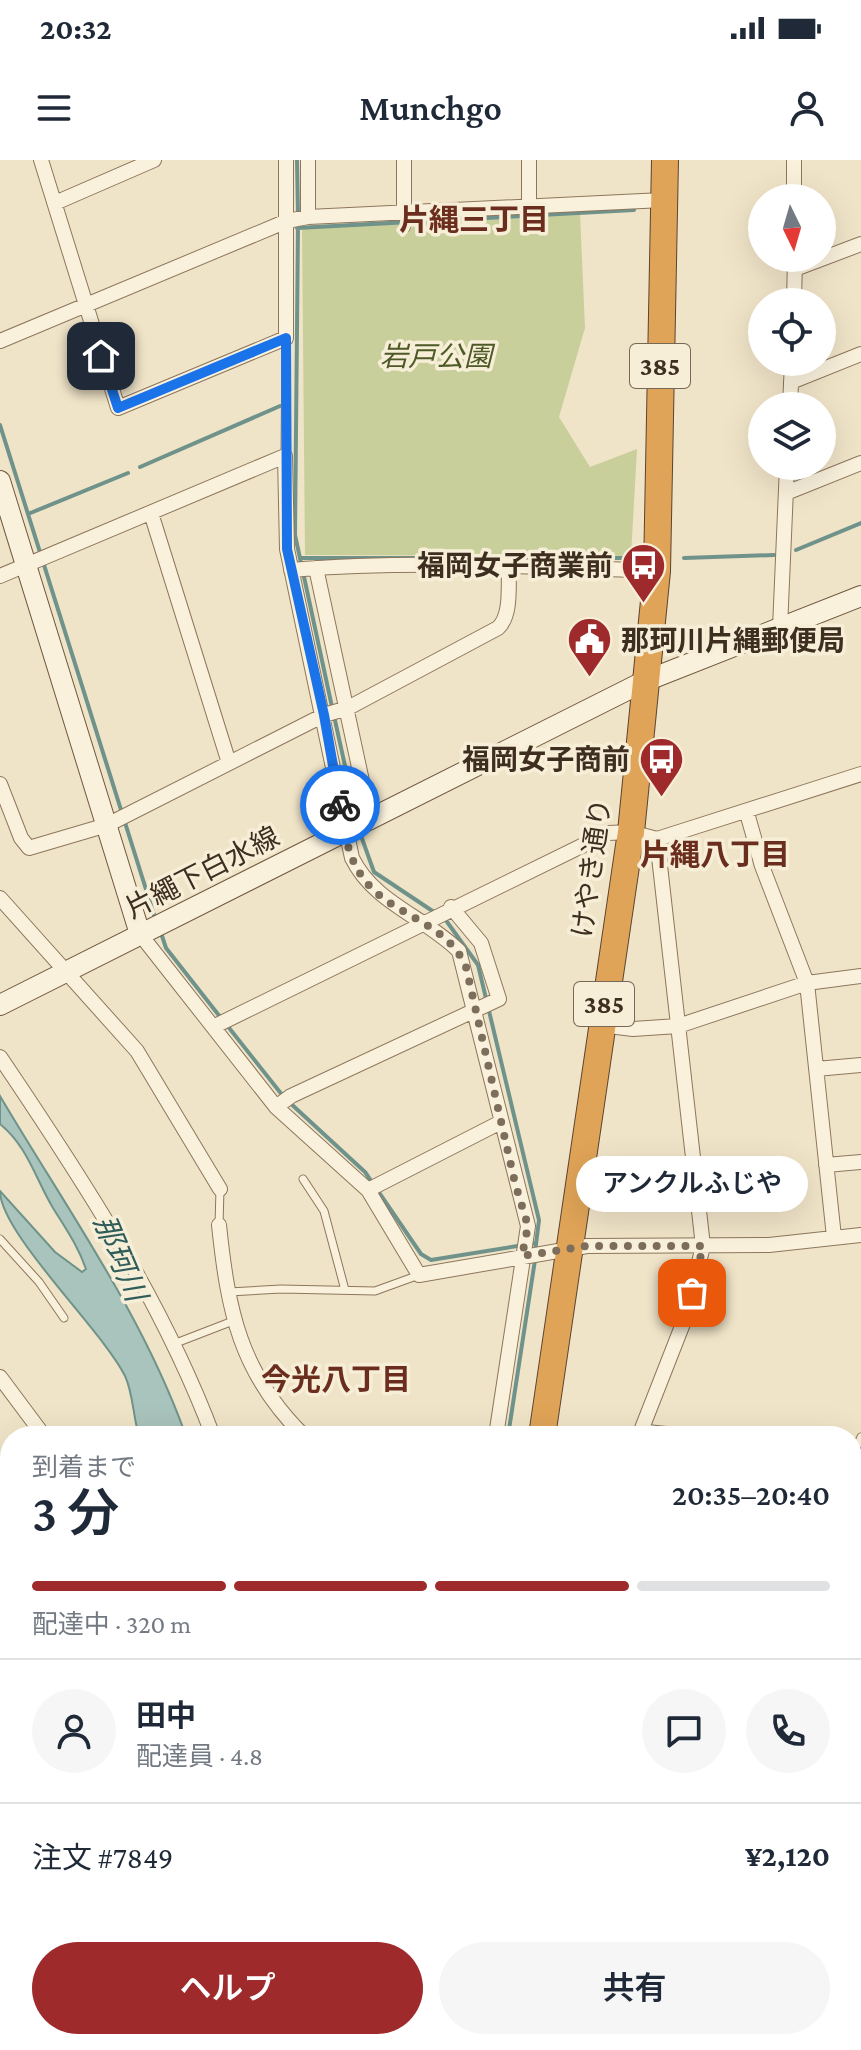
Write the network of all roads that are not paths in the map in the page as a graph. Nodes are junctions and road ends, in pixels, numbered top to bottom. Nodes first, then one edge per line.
1 (41, 160) edge
2 (154, 160) edge
3 (286, 160) edge
4 (308, 160) edge
5 (404, 160) edge
6 (529, 160) edge
7 (665, 160) edge
8 (794, 160) edge
9 (794, 184) edge
10 (663, 200) junction
11 (55, 203) junction
12 (529, 206) junction
13 (404, 213) junction
14 (308, 217) junction
15 (287, 221) junction
16 (406, 228) dead end
17 (861, 244) edge
18 (836, 251) edge
19 (85, 304) junction
20 (286, 338) junction
21 (0, 341) edge
22 (861, 354) edge
23 (791, 376) edge
24 (791, 382) junction
25 (791, 392) edge
26 (285, 456) junction
27 (861, 463) edge
28 (786, 480) edge
29 (0, 481) edge
30 (786, 493) junction
31 (151, 513) junction
32 (27, 567) junction
33 (509, 567) junction
34 (316, 568) junction
35 (291, 570) junction
36 (657, 571) junction
37 (0, 576) edge
38 (861, 596) edge
39 (780, 628) junction
40 (643, 682) junction
41 (348, 708) junction
42 (324, 715) junction
43 (229, 763) junction
44 (861, 774) edge
45 (0, 784) edge
46 (747, 813) junction
47 (370, 818) junction
48 (107, 825) junction
49 (631, 832) junction
50 (345, 833) junction
51 (657, 839) junction
52 (0, 898) edge
53 (451, 907) junction
54 (428, 924) junction
55 (140, 934) junction
56 (67, 972) junction
57 (861, 976) edge
58 (807, 983) junction
59 (0, 1005) edge
60 (475, 1008) junction
61 (601, 1025) junction
62 (215, 1026) junction
63 (678, 1026) junction
64 (0, 1057) edge
65 (861, 1065) edge
66 (816, 1069) junction
67 (276, 1107) junction
68 (501, 1122) junction
69 (861, 1162) edge
70 (826, 1165) junction
71 (303, 1179) dead end
72 (220, 1189) joint
73 (368, 1190) junction
74 (219, 1225) joint
75 (861, 1235) edge
76 (834, 1237) junction
77 (0, 1239) edge
78 (703, 1246) junction
79 (556, 1251) junction
80 (522, 1256) junction
81 (419, 1275) junction
82 (345, 1290) junction
83 (229, 1292) junction
84 (64, 1318) dead end
85 (233, 1321) junction
86 (176, 1343) junction
87 (3, 1388) edge
88 (35, 1426) edge
89 (209, 1426) edge
90 (295, 1426) edge
91 (497, 1426) edge
92 (543, 1426) edge
93 (643, 1426) edge

1 - 11 street
2 - 11 street
3 - 15 street
4 - 14 street
5 - 13 street
6 - 12 street
7 - 10 highway, けやき通り / 385
8 - 9 street
10 - 12 street
10 - 36 highway, けやき通り / 385
11 - 19 street
12 - 13 street
13 - 14 street
13 - 16 lane
14 - 15 street
15 - 19 street
15 - 20 street
17 - 18 street
19 - 20 street
19 - 21 street
20 - 26 lane
22 - 24 street
23 - 24 street
24 - 25 street
26 - 31 street
26 - 35 street
27 - 30 street
28 - 30 street
29 - 32 main road
30 - 39 street
31 - 32 street
31 - 43 street
32 - 37 street
32 - 48 main road
33 - 34 street
33 - 36 street
33 - 41 street
34 - 35 street
34 - 41 street
35 - 42 street
36 - 40 highway, けやき通り / 385
38 - 39 main road, 片繩下白水線
39 - 40 main road, 片繩下白水線
40 - 47 main road, 片繩下白水線
40 - 49 highway, けやき通り / 385
41 - 42 street
41 - 47 street
42 - 43 street
42 - 50 street
43 - 48 street
44 - 46 street
45 - 48 street
46 - 51 street
46 - 58 street
47 - 50 main road, 片繩下白水線
48 - 55 main road
49 - 51 street
49 - 53 street
49 - 61 highway, けやき通り / 385
50 - 54 street
50 - 55 main road, 片繩下白水線
51 - 63 street
52 - 56 street
53 - 54 street
53 - 60 street
54 - 60 street
54 - 62 street
55 - 56 main road, 片繩下白水線
55 - 62 street
56 - 59 main road, 片繩下白水線
56 - 72 street
57 - 58 street
58 - 63 street
58 - 66 street
60 - 67 street
60 - 68 street
61 - 63 street
61 - 79 highway, けやき通り / 385
62 - 67 street
63 - 78 street
64 - 86 street
65 - 66 street
66 - 70 street
67 - 73 street
68 - 73 street
68 - 80 street
69 - 70 street
70 - 76 street
71 - 82 lane
72 - 74 lane
73 - 81 street
74 - 83 street
75 - 76 street
76 - 78 street
77 - 84 lane
78 - 79 street
78 - 93 street
79 - 80 street
79 - 92 highway, けやき通り / 385
80 - 81 street
80 - 91 street
81 - 82 lane
82 - 83 lane
83 - 85 street
85 - 86 lane
85 - 90 street
86 - 89 street
87 - 88 street

